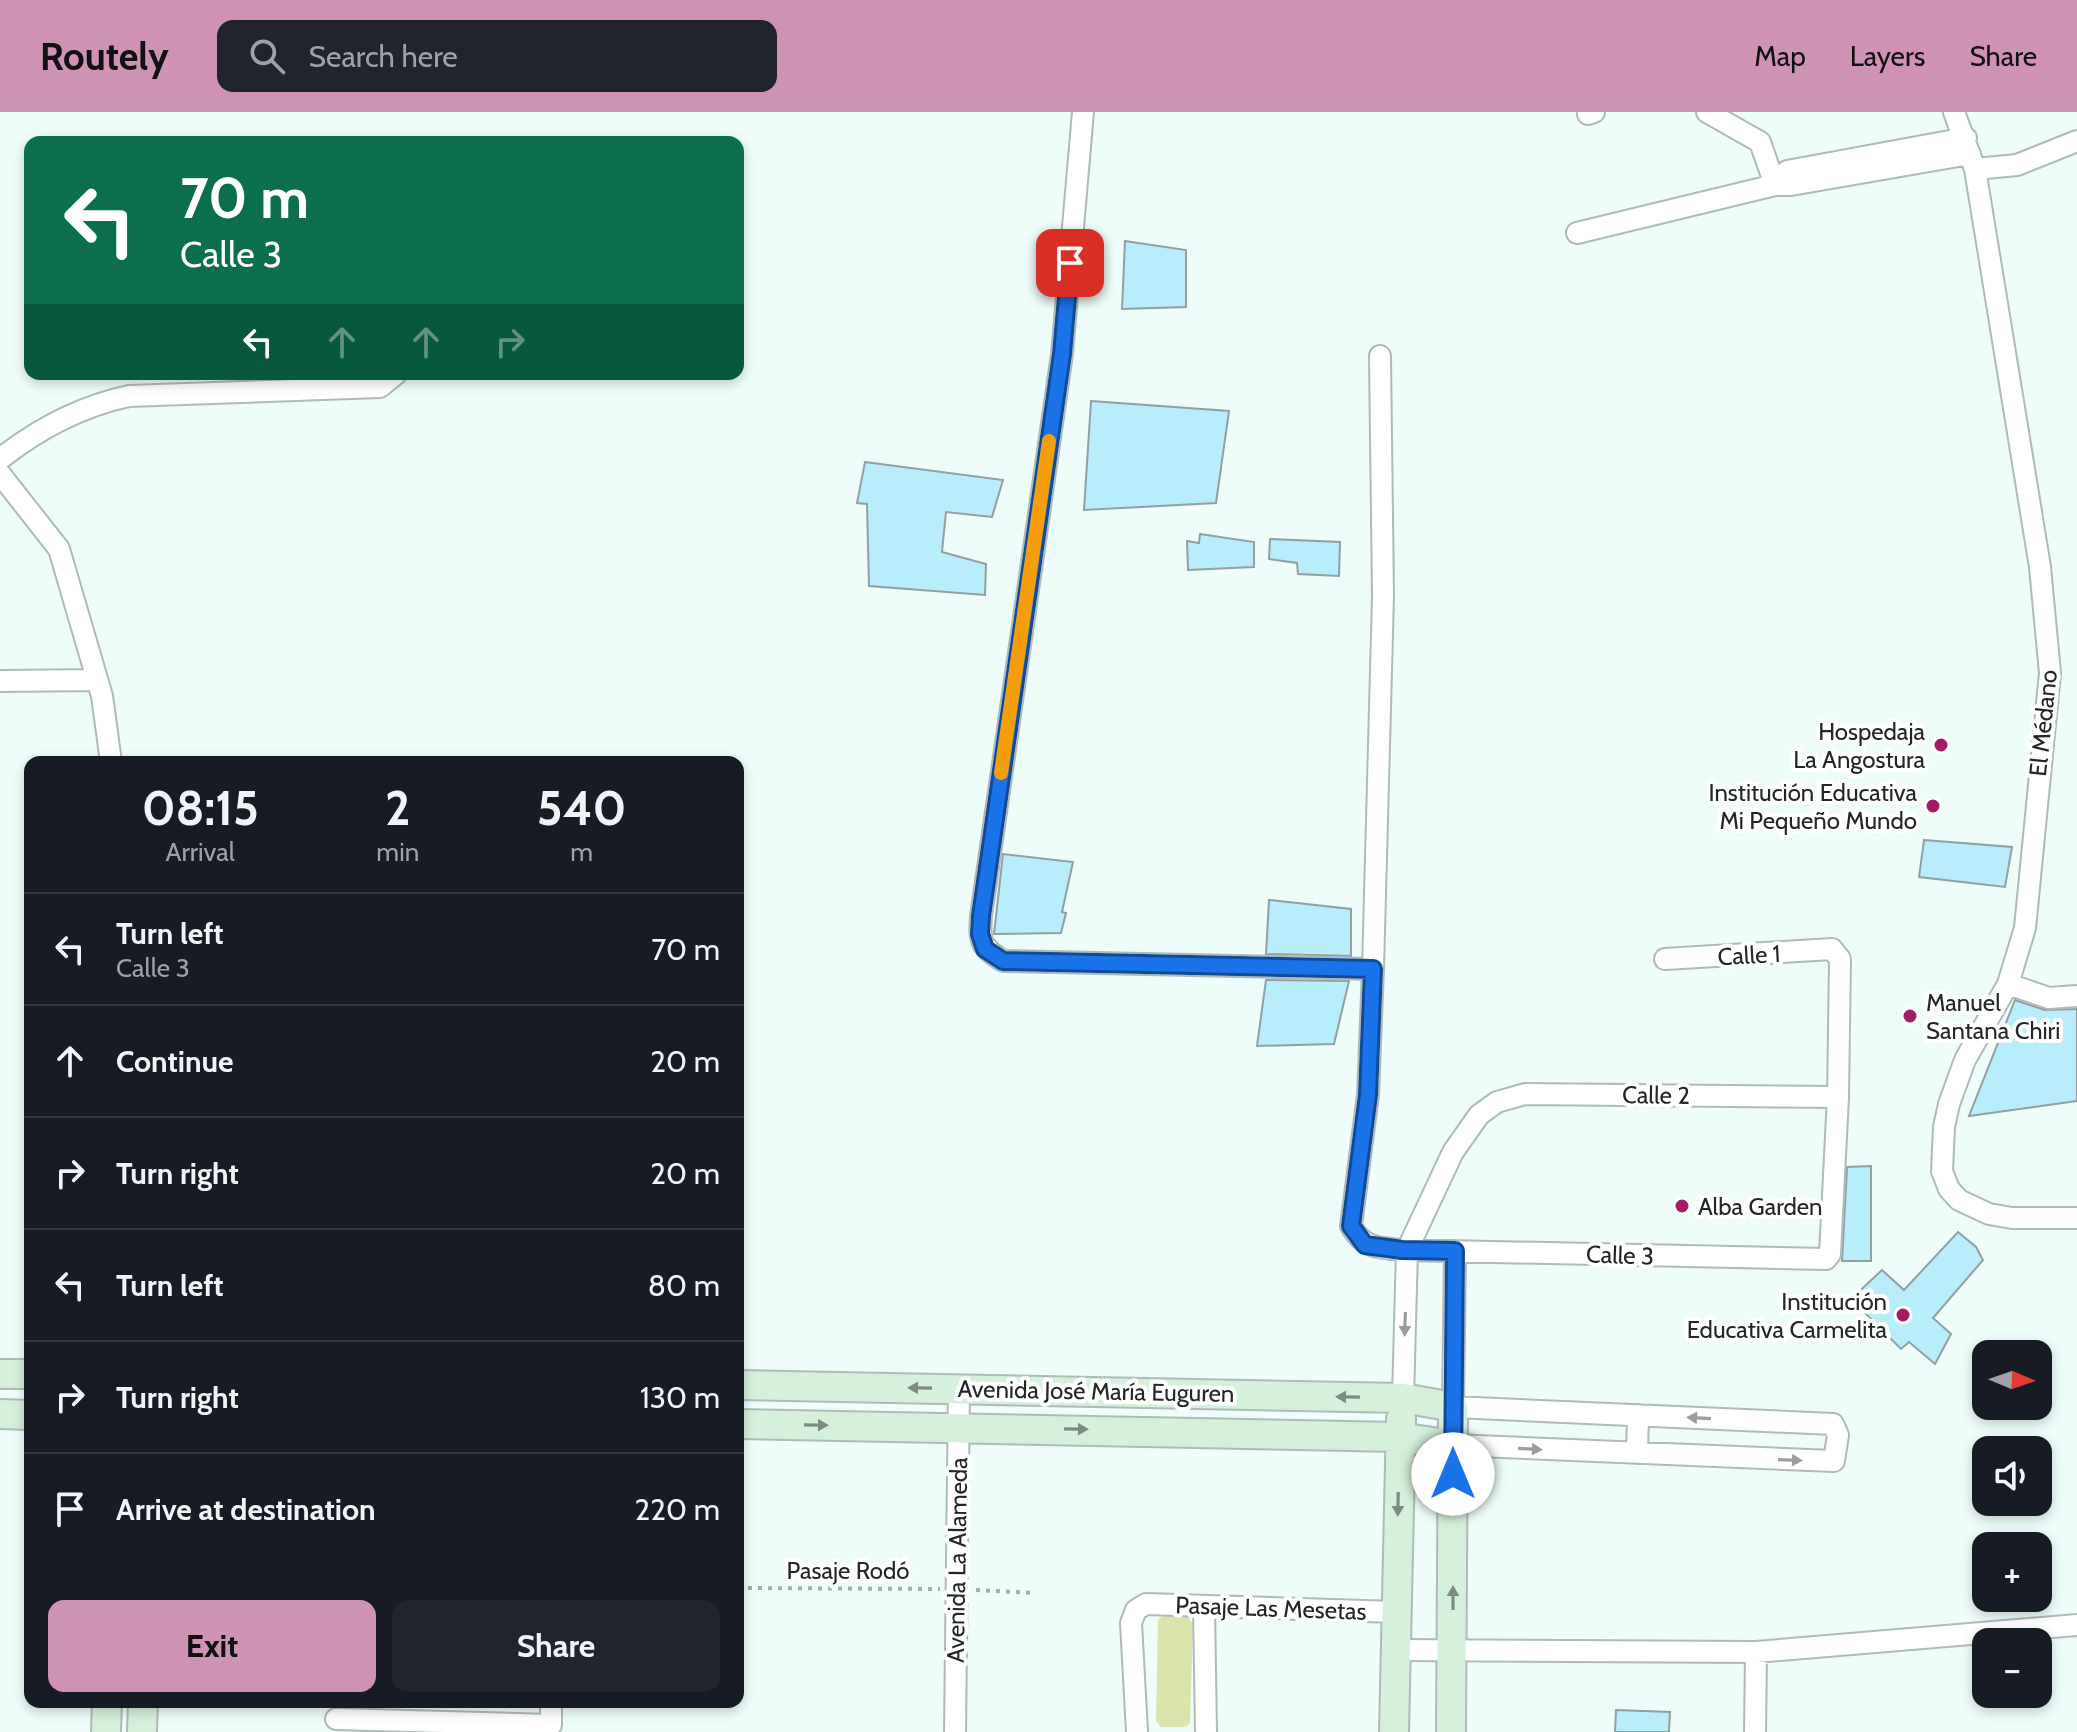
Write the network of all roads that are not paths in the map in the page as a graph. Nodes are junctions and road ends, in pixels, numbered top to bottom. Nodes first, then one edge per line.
1 (1083, 112) edge
2 (1707, 112) edge
3 (1954, 112) edge
4 (2077, 141) edge
5 (1971, 154) junction
6 (1775, 185) junction
7 (1577, 233) dead end
8 (1380, 356) dead end
9 (389, 380) edge
10 (0, 459) edge
11 (0, 474) edge
12 (97, 680) junction
13 (0, 681) edge
14 (110, 756) edge
15 (1665, 959) dead end
16 (1373, 969) junction
17 (2008, 984) junction
18 (2077, 996) edge
19 (1838, 1097) junction
20 (2077, 1218) edge
21 (1407, 1250) junction
22 (1455, 1251) junction
23 (0, 1374) edge
24 (24, 1374) edge
25 (744, 1385) edge
26 (959, 1388) junction
27 (1403, 1398) junction
28 (1453, 1407) junction
29 (0, 1414) edge
30 (24, 1415) edge
31 (1638, 1415) junction
32 (744, 1424) edge
33 (959, 1427) junction
34 (1399, 1437) junction
35 (1453, 1445) junction
36 (1637, 1453) junction
37 (1204, 1607) junction
38 (1396, 1612) junction
39 (2077, 1625) edge
40 (1395, 1650) junction
41 (1453, 1650) junction
42 (1756, 1652) junction
43 (107, 1708) edge
44 (143, 1708) edge
45 (551, 1708) edge
46 (335, 1718) edge
47 (106, 1732) edge
48 (142, 1732) edge
49 (955, 1732) edge
50 (1137, 1732) edge
51 (1206, 1732) edge
52 (1394, 1732) edge
53 (1451, 1732) edge
54 (1755, 1732) edge

1 - 16 street
2 - 6 street
3 - 5 street, El Médano
4 - 5 street
5 - 6 street
5 - 17 street, El Médano
6 - 7 street
8 - 16 street, Calle 3
9 - 10 street
11 - 12 street
12 - 13 street
12 - 14 street
15 - 19 street, Calle 1
16 - 21 street, Calle 3
17 - 18 street
17 - 20 street, El Médano
19 - 21 street, Calle 2
19 - 22 street, Calle 3
21 - 22 street, Calle 3
21 -> 27 street
22 - 28 street
23 - 24 street
26 -> 25 street, Avenida José María Euguren
27 -> 26 street, Avenida José María Euguren
26 - 33 street, Avenida La Alameda
27 - 28 street, Avenida José María Euguren
27 - 34 street
28 - 31 street
28 - 35 street
29 - 30 street
31 - 36 street
36 -> 31 street
32 -> 33 street, Avenida José María Euguren
33 -> 34 street, Avenida José María Euguren
33 - 49 street, Avenida La Alameda
34 - 35 street, Avenida José María Euguren
34 -> 38 street
35 -> 36 street
41 -> 35 street
37 - 38 street, Pasaje Las Mesetas
37 - 50 street, Pasaje Las Mesetas
37 - 51 street
38 - 40 street
39 - 42 street
40 - 41 street
40 - 52 street
41 - 42 street
41 - 53 street
42 - 54 street
43 - 47 street
44 - 48 street
45 - 46 street

